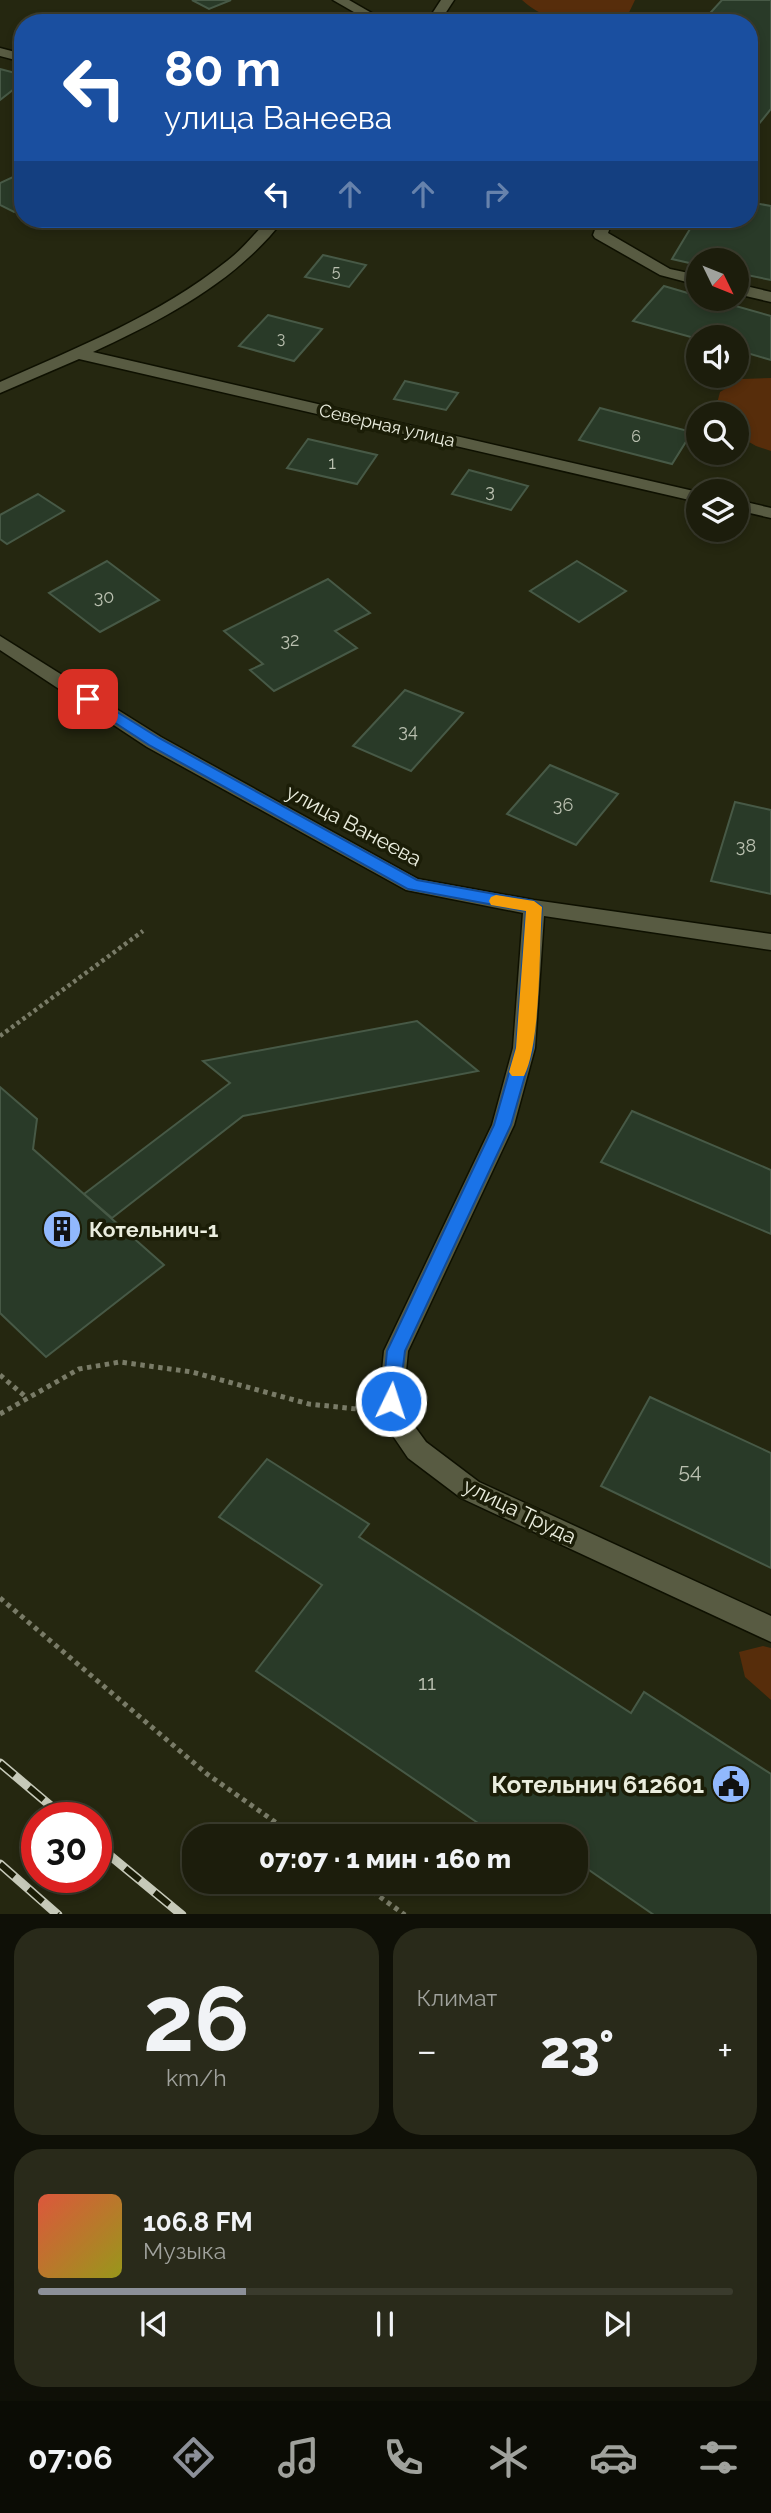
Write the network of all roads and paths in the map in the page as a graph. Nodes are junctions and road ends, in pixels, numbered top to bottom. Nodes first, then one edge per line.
1 (339, 0) edge
2 (366, 14) edge
3 (268, 228) edge
4 (603, 228) edge
5 (686, 277) edge
6 (749, 292) edge
7 (771, 297) edge
8 (76, 353) junction
9 (0, 388) edge
10 (686, 494) edge
11 (749, 508) edge
12 (771, 513) edge
13 (0, 642) edge
14 (534, 907) junction
15 (143, 931) dead end
16 (771, 942) edge
17 (0, 1036) edge
18 (0, 1374) edge
19 (27, 1398) junction
20 (0, 1414) edge
21 (396, 1414) junction
22 (0, 1598) edge
23 (771, 1629) edge
24 (278, 1824) edge
25 (377, 1894) edge
26 (405, 1914) edge

1 - 2 street
3 - 8 street
4 - 5 street
6 - 7 street
8 - 9 street
8 - 10 street, Северная улица
11 - 12 street
13 - 14 street, улица Ванеева
14 - 16 street, улица Ванеева
14 - 21 street, улица Труда
15 - 17 path
18 - 19 path
19 - 20 path
19 - 21 path
21 - 23 street, улица Труда
22 - 24 path
25 - 26 path

